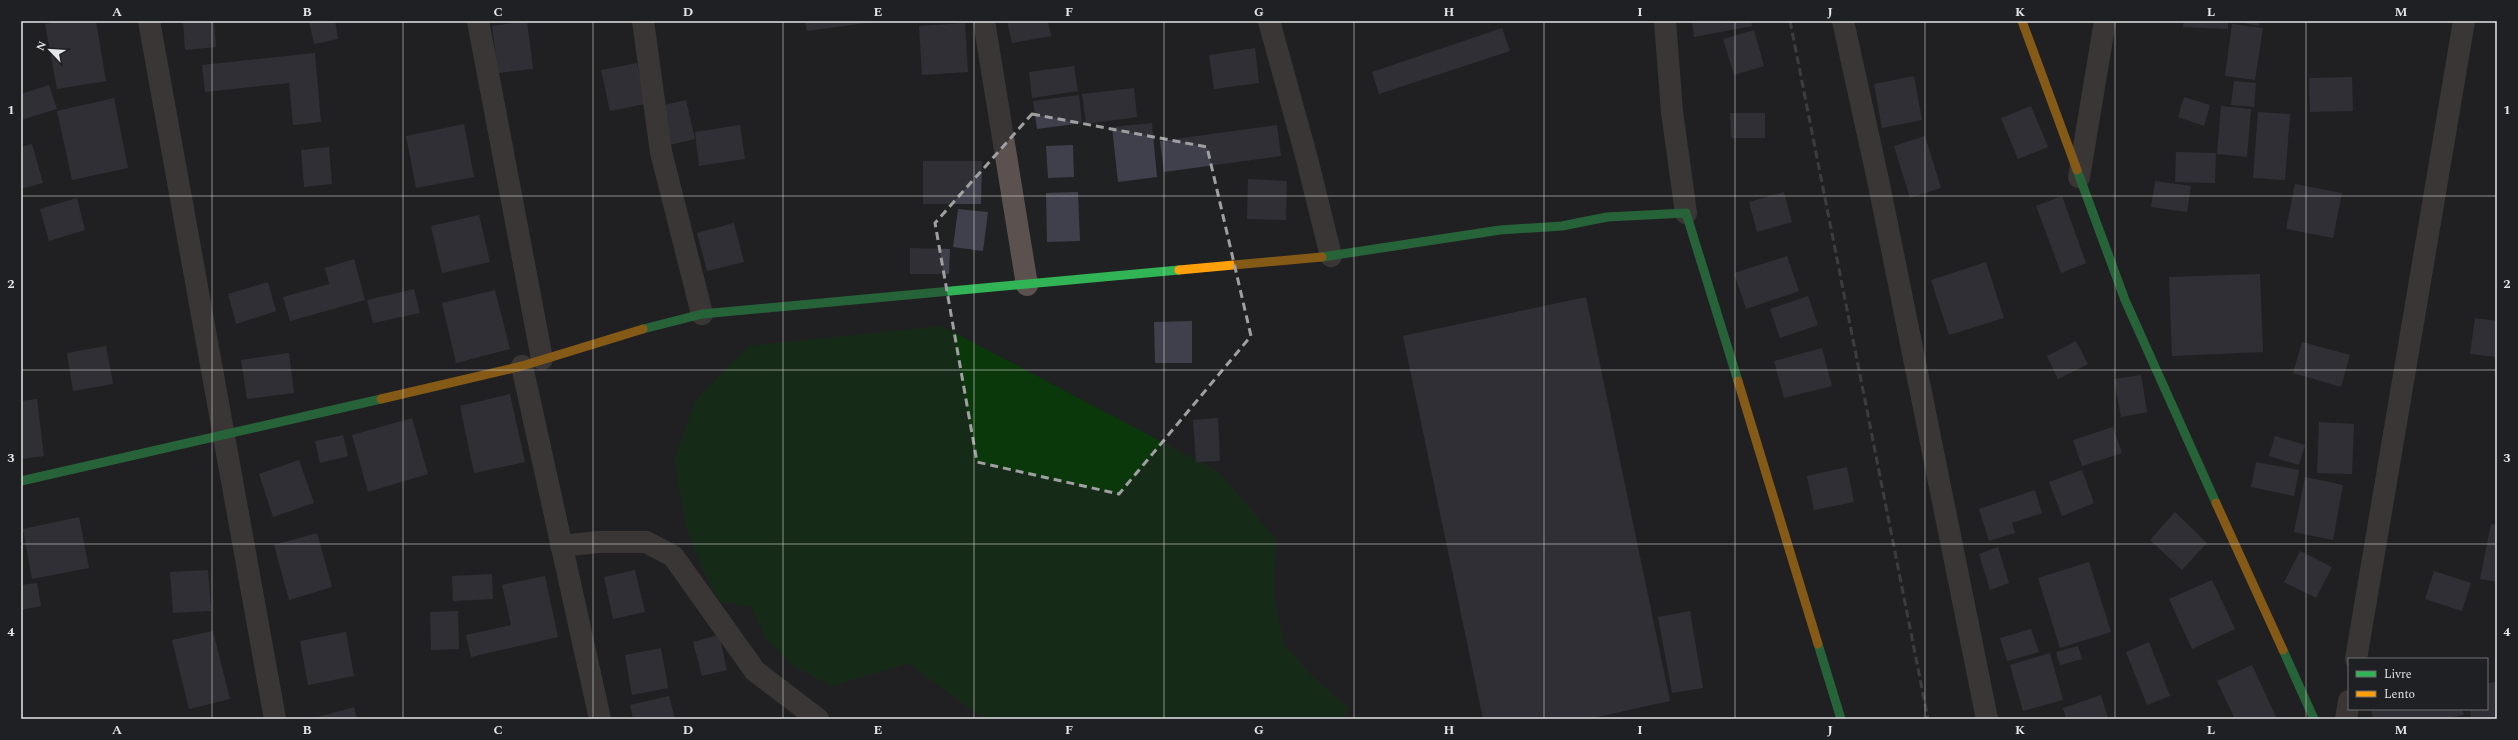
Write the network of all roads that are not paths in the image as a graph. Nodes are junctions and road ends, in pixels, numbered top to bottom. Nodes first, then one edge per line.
1 (149, 21) edge
2 (478, 21) edge
3 (643, 21) edge
4 (984, 21) edge
5 (1269, 21) edge
6 (1665, 21) edge
7 (1843, 21) edge
8 (2022, 21) edge
9 (2105, 21) edge
10 (2464, 21) edge
11 (2079, 177) junction
12 (1686, 212) junction
13 (1331, 256) junction
14 (1027, 285) junction
15 (702, 314) junction
16 (532, 362) junction
17 (222, 436) junction
18 (21, 481) edge
19 (560, 546) junction
20 (2356, 658) edge
21 (2348, 707) edge
22 (275, 719) edge
23 (600, 719) edge
24 (818, 719) edge
25 (1841, 719) edge
26 (1987, 719) edge
27 (2314, 719) edge
28 (2346, 719) edge

1 - 17 street
2 - 16 street
3 - 15 street
4 - 14 street
5 - 13 street
6 - 12 street
7 - 26 street
8 - 11 street
9 - 11 street
10 - 20 street
11 - 27 street
12 - 13 street
12 - 25 street
13 - 14 street
14 - 15 street
15 - 16 street
16 - 17 street
16 - 19 street
17 - 18 street
17 - 22 street
19 - 23 street
19 - 24 street
21 - 28 street

